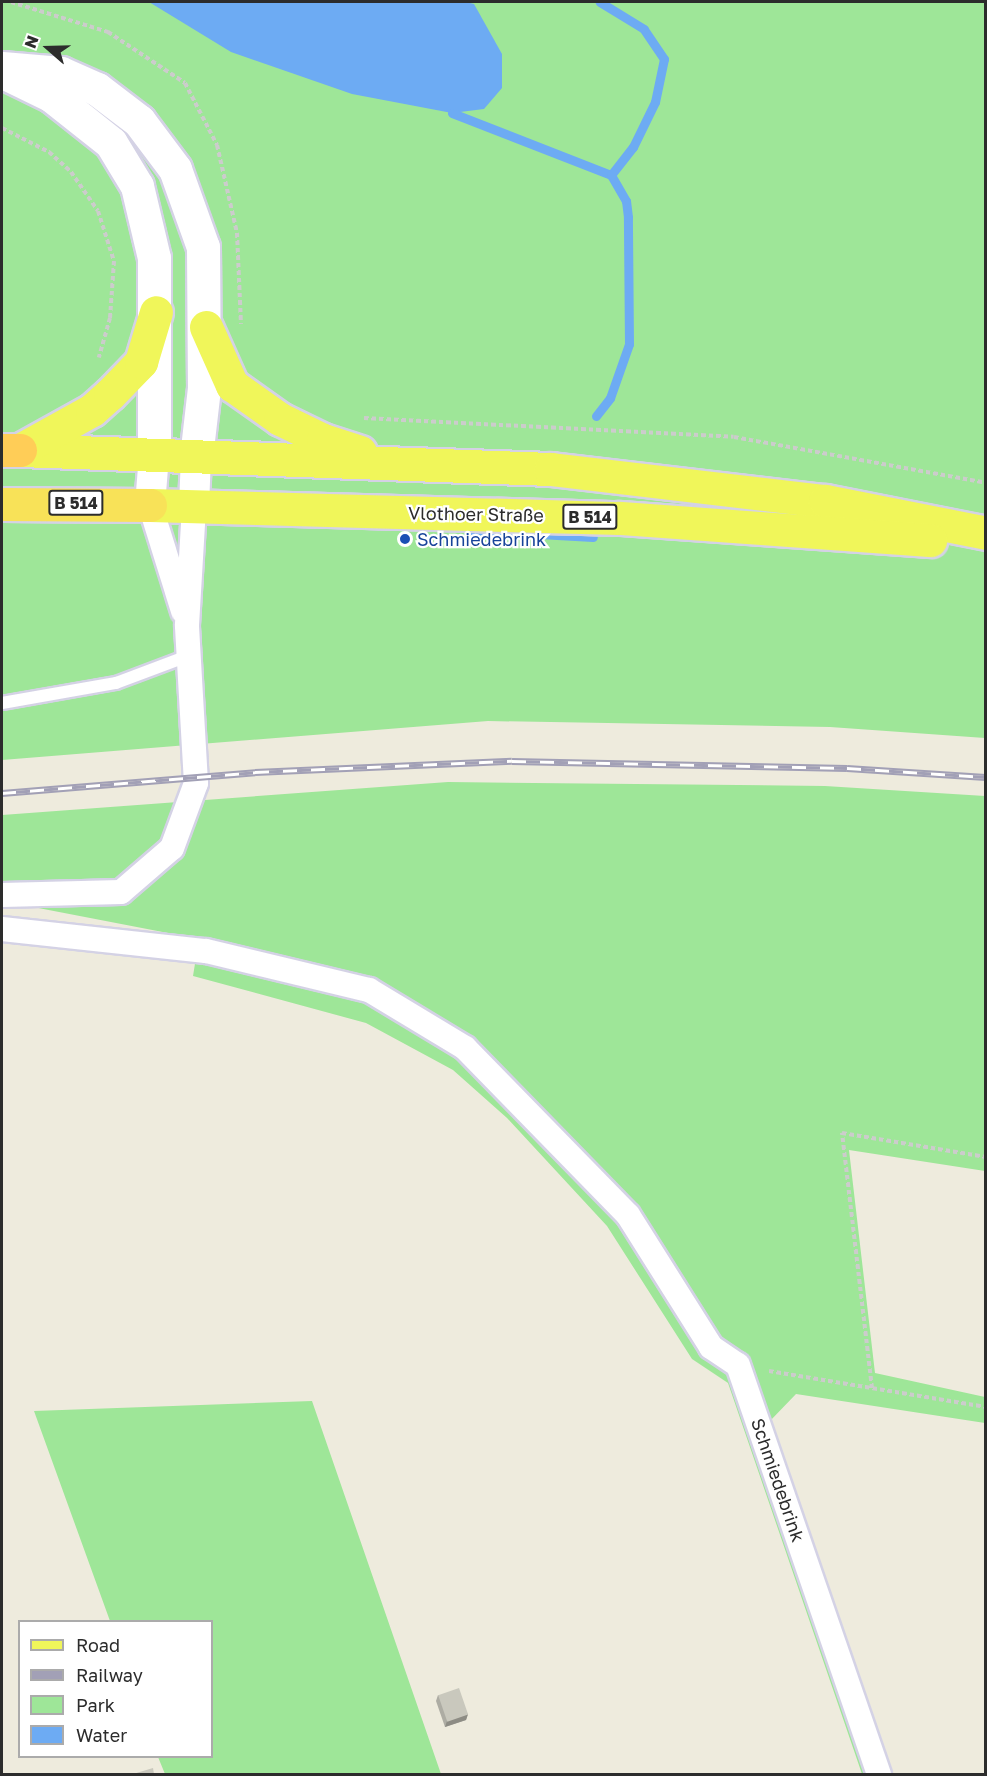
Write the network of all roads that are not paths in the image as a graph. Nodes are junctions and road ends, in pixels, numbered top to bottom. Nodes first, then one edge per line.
1 (2, 70) edge
2 (156, 312) junction
3 (206, 327) junction
4 (11, 450) edge
5 (154, 455) junction
6 (196, 457) junction
7 (390, 461) junction
8 (2, 504) edge
9 (150, 505) junction
10 (194, 506) junction
11 (986, 533) edge
12 (986, 544) edge
13 (187, 625) junction
14 (188, 656) junction
15 (2, 704) edge
16 (2, 894) edge
17 (2, 929) edge
18 (879, 1774) edge

1 - 2 main road
1 - 3 main road
2 - 4 main road
2 - 5 main road
3 - 6 main road
3 - 7 main road
4 - 5 main road
5 - 6 main road
5 - 9 street
6 - 7 main road
6 - 10 street
7 - 11 main road
8 - 9 highway, B 514
9 - 10 main road, B 514
9 - 13 street
10 - 12 main road, Vlothoer Straße / B 514
10 - 13 street
13 - 14 street
14 - 15 lane
14 - 16 street
17 - 18 street, Schmiedebrink

